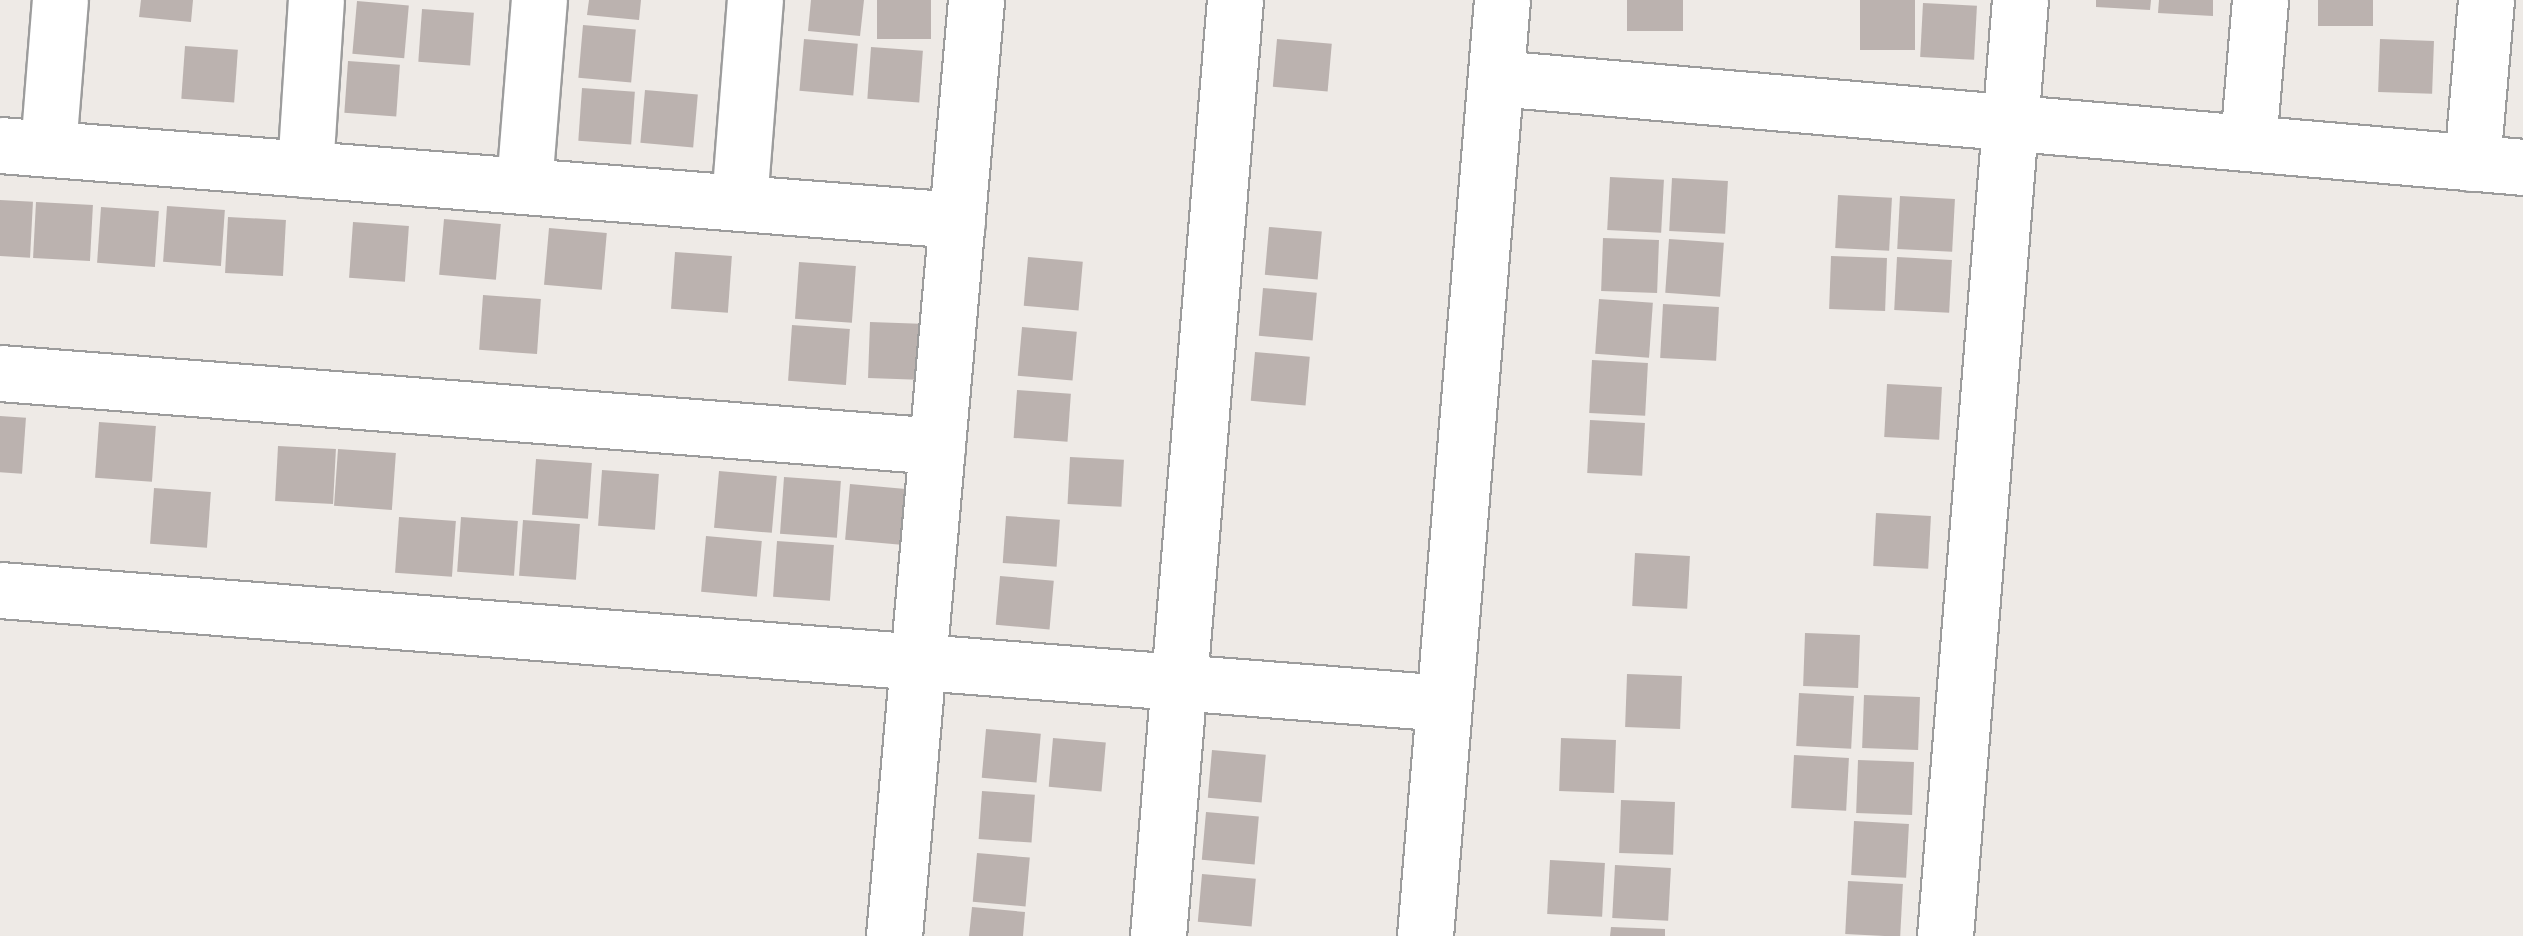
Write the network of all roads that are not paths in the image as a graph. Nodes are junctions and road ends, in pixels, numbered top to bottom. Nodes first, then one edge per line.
1 (60, 0) edge
2 (316, 0) edge
3 (539, 0) edge
4 (755, 0) edge
5 (976, 0) edge
6 (1235, 0) edge
7 (1502, 0) edge
8 (2020, 0) edge
9 (2260, 0) edge
10 (2486, 0) edge
11 (1496, 78) junction
12 (2010, 122) junction
13 (2248, 143) junction
14 (24, 147) edge
15 (2498, 165) edge
16 (305, 168) junction
17 (524, 185) junction
18 (739, 202) junction
19 (957, 220) junction
20 (0, 373) edge
21 (936, 446) junction
22 (0, 590) edge
23 (917, 662) junction
24 (1179, 682) junction
25 (1444, 703) junction
26 (894, 936) edge
27 (1158, 936) edge
28 (1425, 936) edge
29 (1945, 936) edge

1 - 14 street
2 - 16 street
3 - 17 street
4 - 18 street
5 - 19 street
6 - 24 street
7 - 11 street
8 - 12 street
9 - 13 street
10 - 15 street
11 - 12 street
11 - 25 street
12 - 13 street
12 - 29 street
13 - 15 street
14 - 16 street
16 - 17 street
17 - 18 street
18 - 19 street
19 - 21 street
20 - 21 street
21 - 23 street
22 - 23 street
23 - 24 street
23 - 26 street
24 - 25 street
24 - 27 street
25 - 28 street

